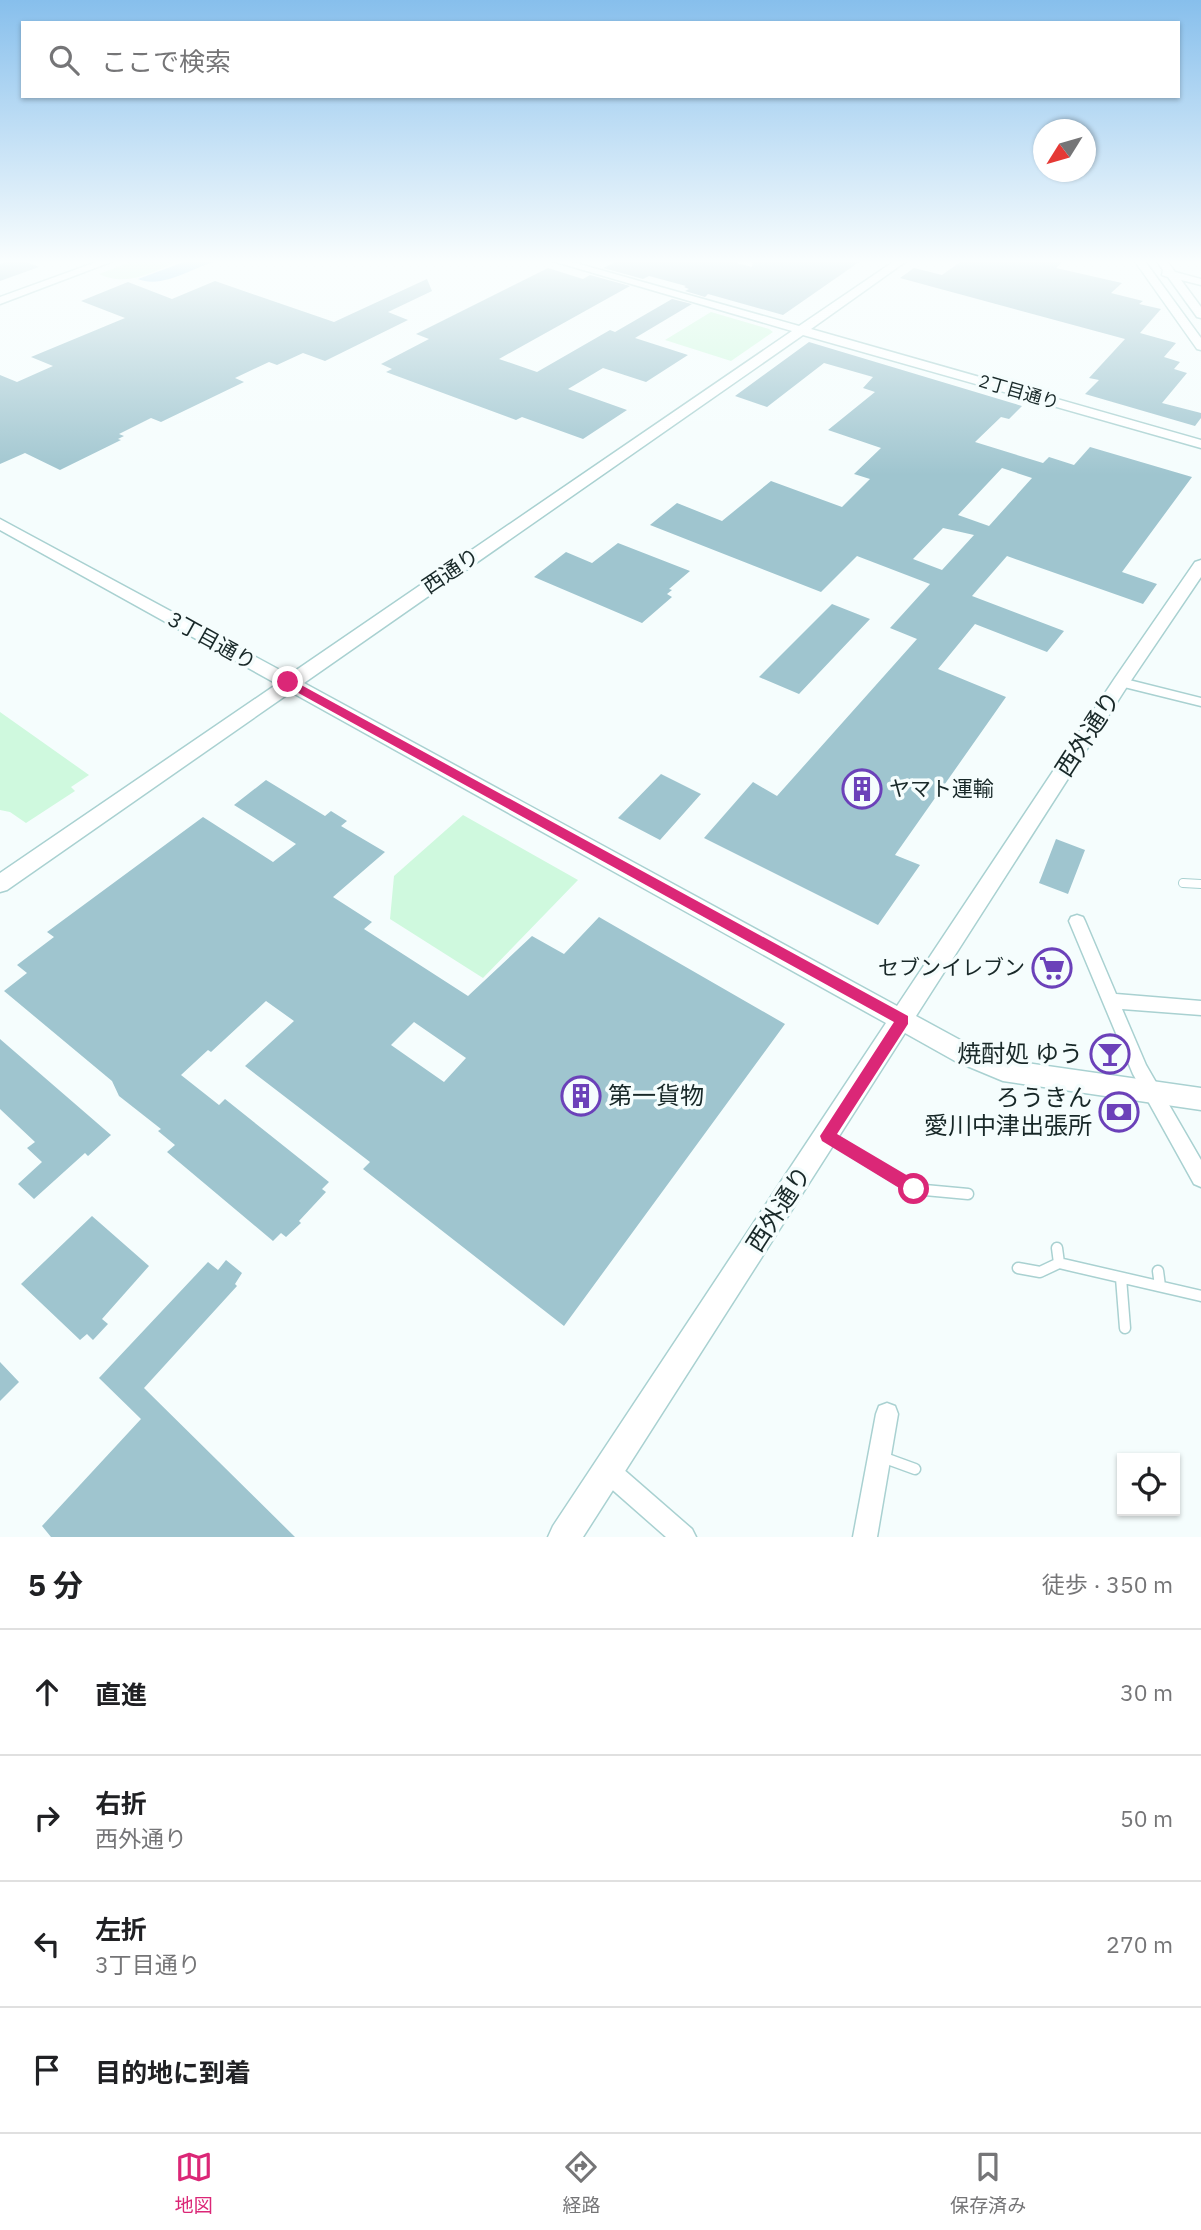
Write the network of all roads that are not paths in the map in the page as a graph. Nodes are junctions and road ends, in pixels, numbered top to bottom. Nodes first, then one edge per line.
1 (801, 332) edge
2 (805, 332) edge
3 (1191, 332) edge
4 (1201, 346) edge
5 (1201, 444) edge
6 (0, 524) edge
7 (1197, 578) edge
8 (288, 682) junction
9 (1121, 682) junction
10 (1201, 702) edge
11 (1200, 880) edge
12 (1183, 883) dead end
13 (0, 884) edge
14 (1077, 921) dead end
15 (1112, 1001) junction
16 (1201, 1009) edge
17 (903, 1020) junction
18 (1154, 1092) junction
19 (1201, 1099) edge
20 (828, 1136) junction
21 (1201, 1178) edge
22 (968, 1194) dead end
23 (1057, 1248) dead end
24 (1059, 1263) junction
25 (1018, 1268) dead end
26 (1158, 1271) dead end
27 (1121, 1278) junction
28 (1160, 1286) junction
29 (1201, 1296) edge
30 (1125, 1328) dead end
31 (887, 1414) dead end
32 (880, 1456) junction
33 (915, 1469) dead end
34 (607, 1471) junction
35 (564, 1537) edge
36 (684, 1537) edge
37 (864, 1537) edge

1 - 8 street, 西通り
2 - 5 street, 2丁目通り
3 - 4 street
6 - 8 street, 3丁目通り
7 - 9 street, 西外通り
8 - 13 street, 西通り
8 - 17 street, 3丁目通り
9 - 10 street
9 - 17 street, 西外通り
11 - 12 lane
14 - 15 street
15 - 16 street
15 - 18 street
17 - 18 street, 3丁目通り
17 - 20 street, 西外通り
18 - 19 street, 3丁目通り
18 - 21 street
20 - 22 lane
20 - 34 street, 西外通り
23 - 24 lane
24 - 25 lane
24 - 27 lane
26 - 28 lane
27 - 28 lane
27 - 30 lane
28 - 29 lane
31 - 32 street
32 - 33 lane
32 - 37 street
34 - 35 street, 西外通り
34 - 36 street

